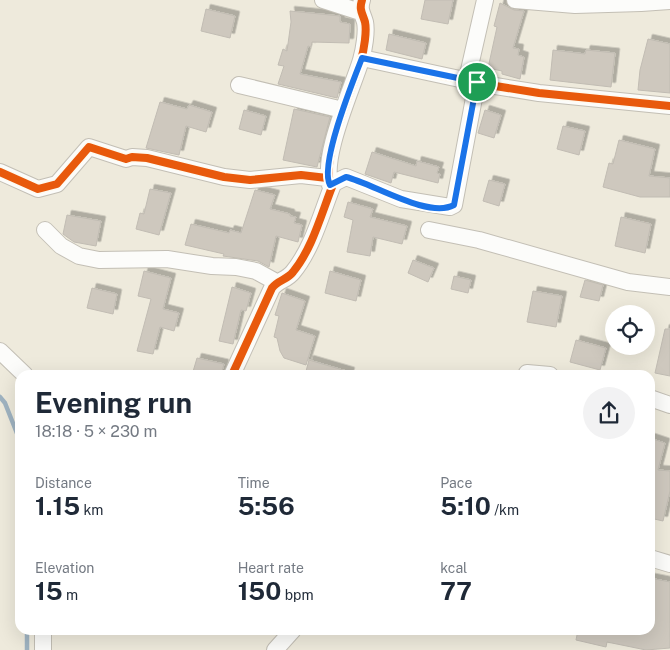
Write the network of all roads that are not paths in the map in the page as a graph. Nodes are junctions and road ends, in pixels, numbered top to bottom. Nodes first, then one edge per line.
1 (323, 0) edge
2 (485, 0) edge
3 (514, 0) edge
4 (670, 1) edge
5 (641, 2) edge
6 (361, 6) edge
7 (362, 58) junction
8 (472, 81) junction
9 (239, 85) dead end
10 (670, 106) edge
11 (343, 110) junction
12 (0, 172) edge
13 (328, 182) junction
14 (45, 230) dead end
15 (429, 230) dead end
16 (276, 282) junction
17 (670, 287) edge
18 (0, 351) edge
19 (20, 370) edge
20 (234, 370) edge
21 (655, 400) edge
22 (670, 404) edge
23 (655, 560) edge
24 (670, 564) edge
25 (44, 635) edge
26 (288, 635) edge
27 (44, 650) edge
28 (275, 650) edge

1 - 6 street
2 - 8 street
3 - 5 street
4 - 5 street
6 - 7 street
7 - 8 street
7 - 11 street
8 - 10 street
8 - 13 street
9 - 11 street
11 - 13 street
12 - 13 street
13 - 16 street
14 - 16 street
15 - 17 street
16 - 20 street
18 - 19 street
21 - 22 street
23 - 24 street
25 - 27 street
26 - 28 street

